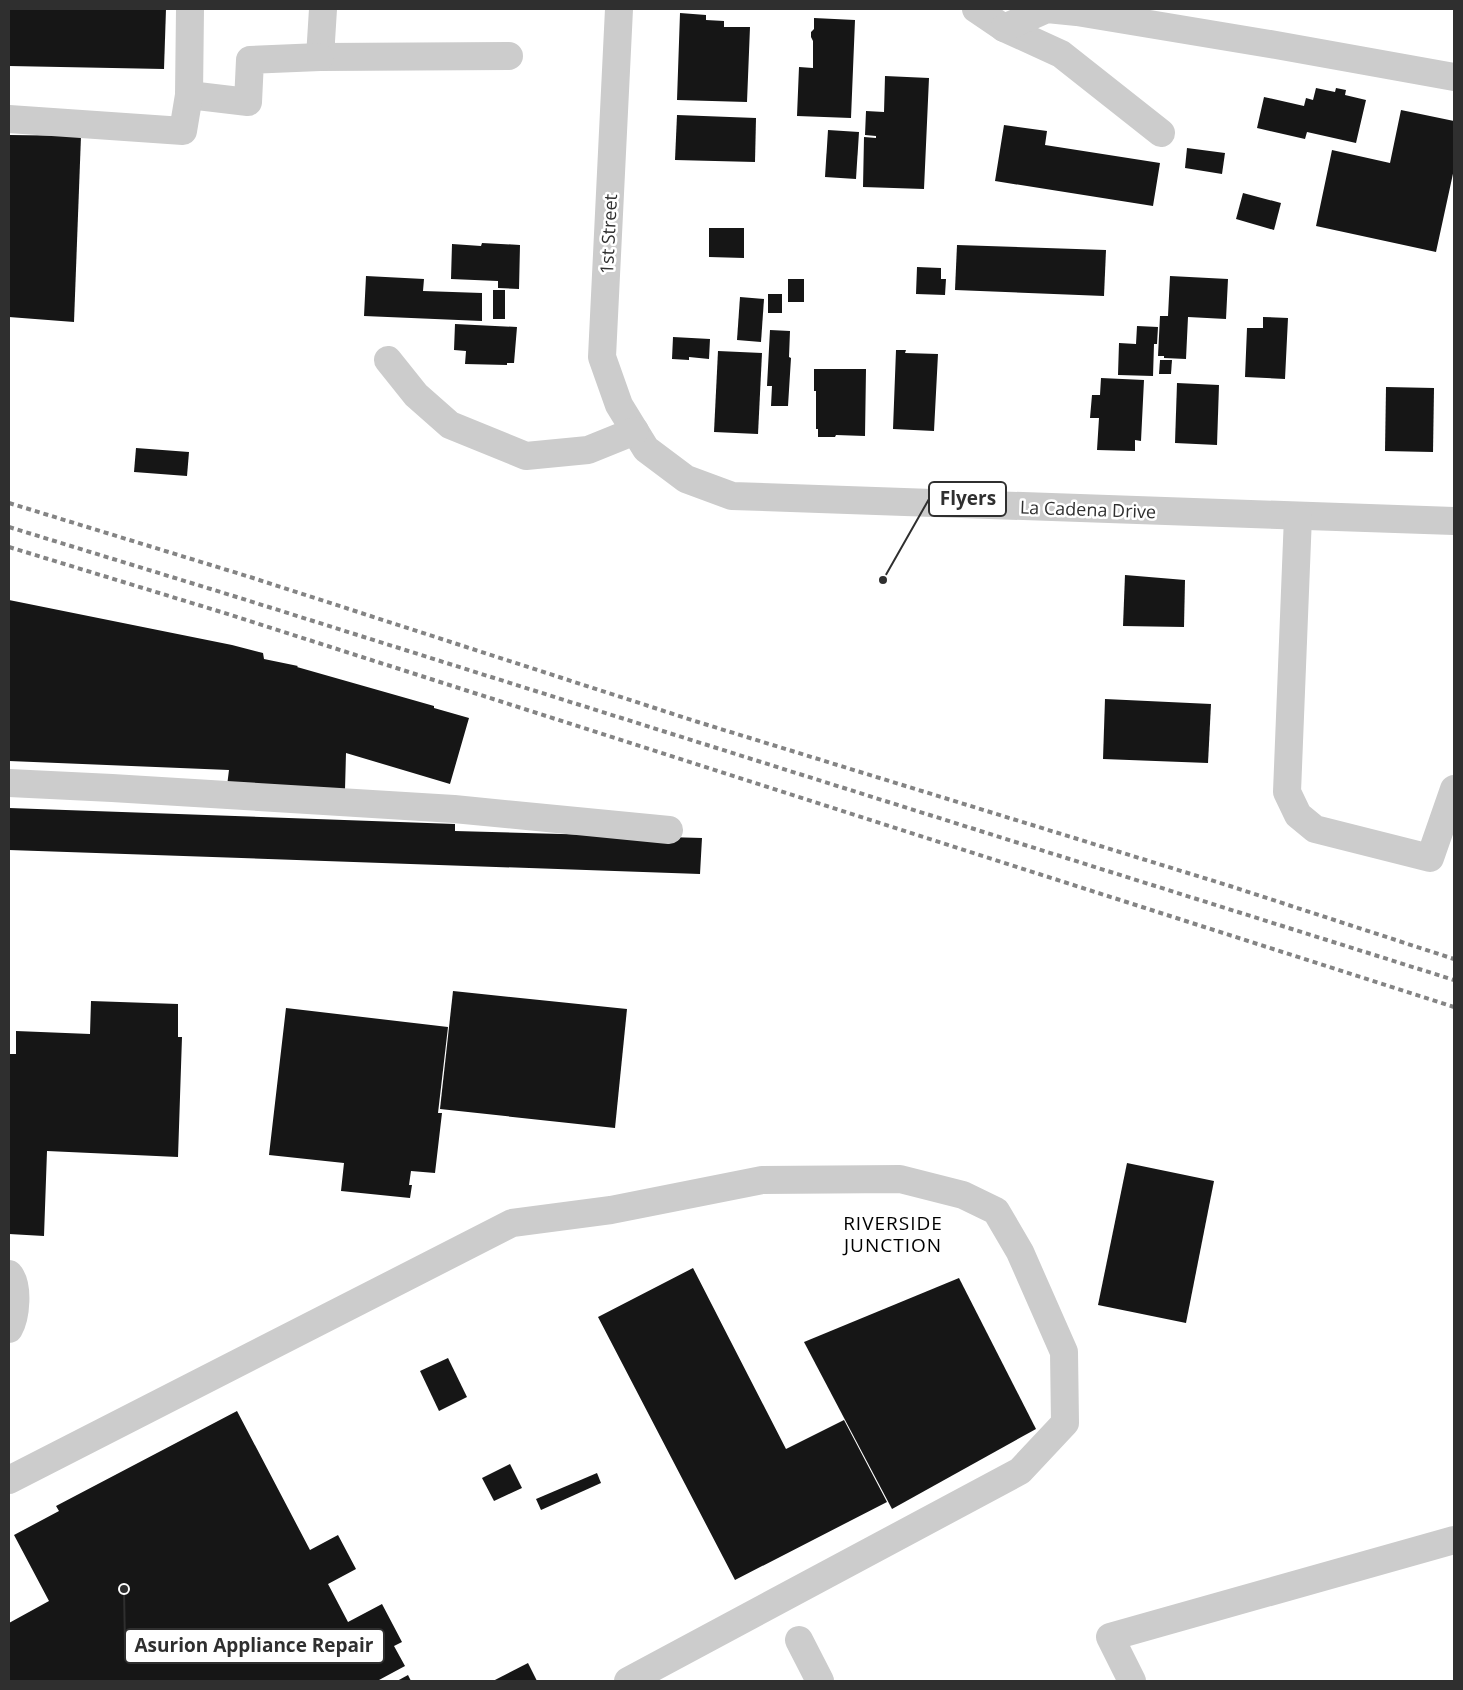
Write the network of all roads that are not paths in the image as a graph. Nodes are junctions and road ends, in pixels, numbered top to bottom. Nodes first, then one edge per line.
1 (190, 9) edge
2 (323, 9) edge
3 (619, 9) edge
4 (976, 9) edge
5 (1004, 28) junction
6 (509, 56) dead end
7 (320, 57) junction
8 (1454, 77) edge
9 (189, 95) junction
10 (9, 119) edge
11 (1161, 133) dead end
12 (388, 360) dead end
13 (640, 440) junction
14 (1298, 516) junction
15 (1454, 522) edge
16 (9, 783) edge
17 (1454, 790) edge
18 (669, 830) dead end
19 (9, 1274) edge
20 (9, 1329) edge
21 (9, 1480) edge
22 (1454, 1540) edge
23 (799, 1640) dead end
24 (628, 1681) edge
25 (820, 1681) edge
26 (1132, 1681) edge

1 - 9 street
2 - 7 street
3 - 13 street, 1st Street
4 - 5 street
5 - 8 street
5 - 11 street
6 - 7 street
7 - 9 street
9 - 10 street
12 - 13 street
13 - 14 street, La Cadena Drive
14 - 15 street, La Cadena Drive
14 - 17 street
16 - 18 street
19 - 20 street
21 - 24 street
22 - 26 street
23 - 25 street

